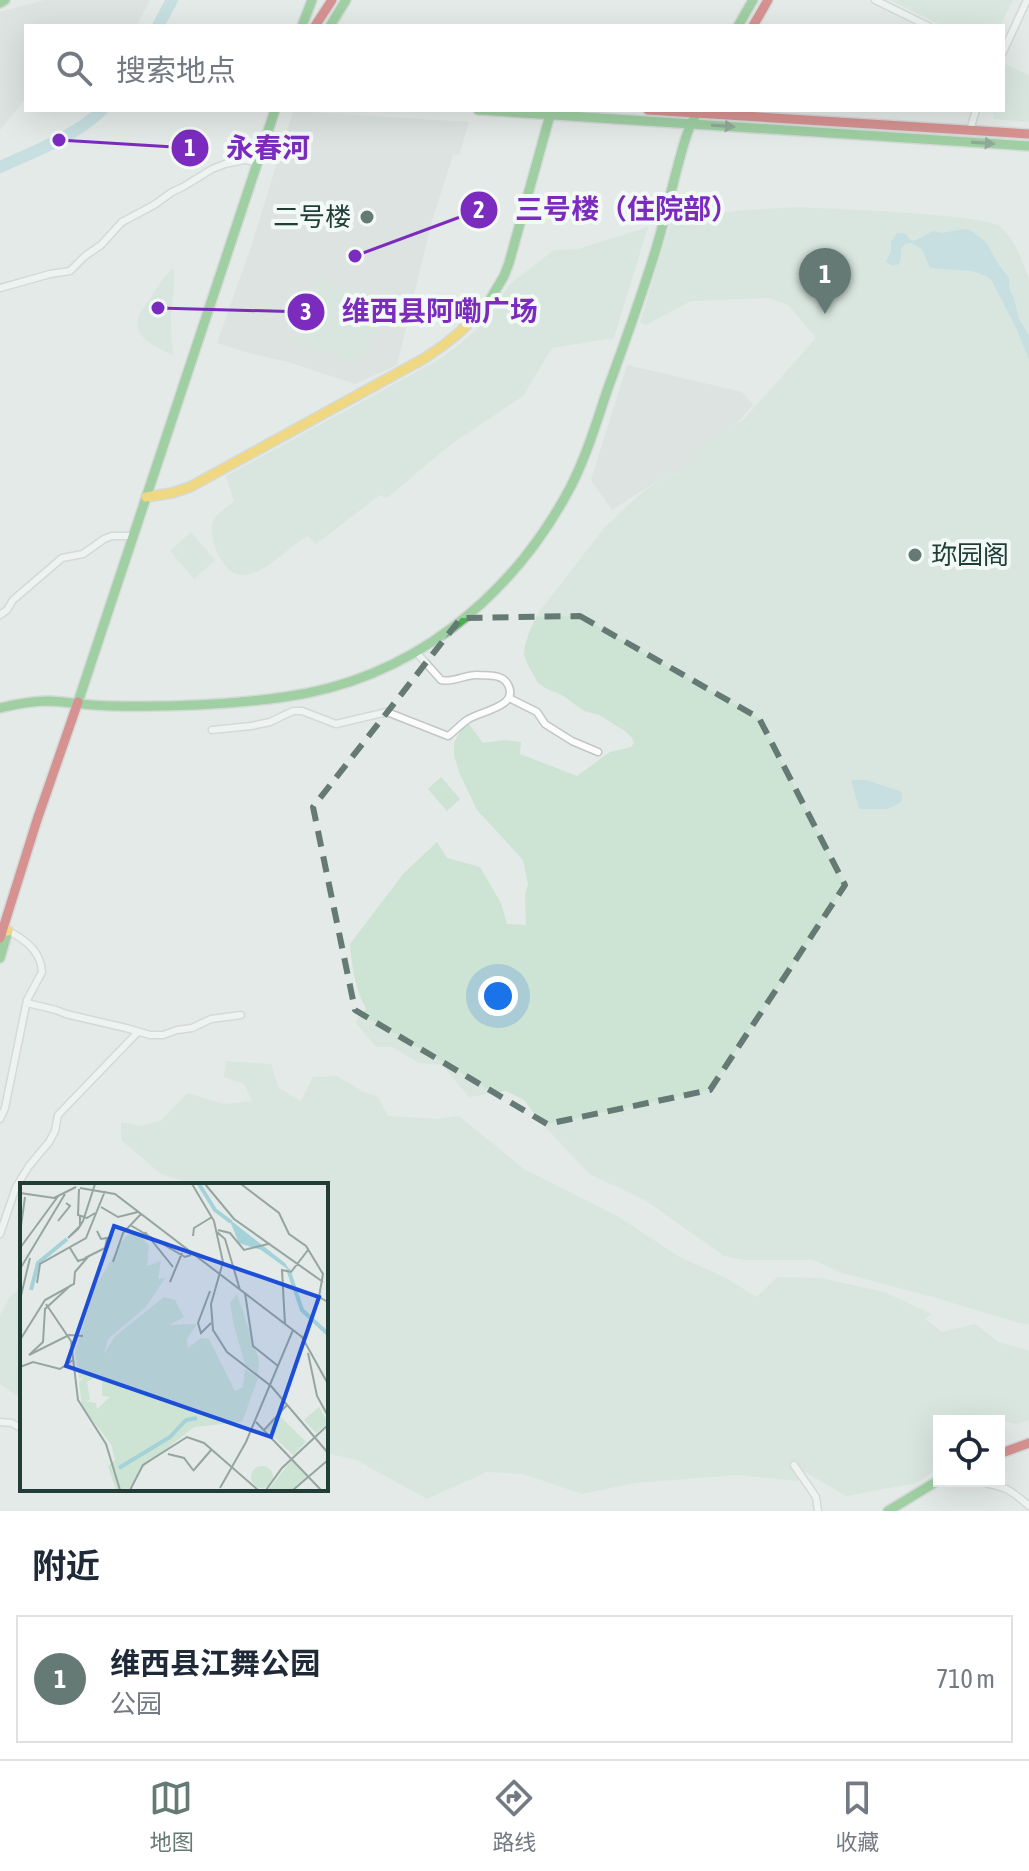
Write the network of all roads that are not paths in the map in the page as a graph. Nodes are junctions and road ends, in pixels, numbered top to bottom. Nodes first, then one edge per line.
1 (312, 0) edge
2 (332, 0) edge
3 (346, 0) edge
4 (753, 0) edge
5 (768, 0) edge
6 (875, 0) edge
7 (1027, 0) edge
8 (303, 24) edge
9 (316, 24) edge
10 (331, 24) edge
11 (739, 24) edge
12 (754, 24) edge
13 (924, 24) edge
14 (1005, 48) edge
15 (274, 112) edge
16 (507, 112) edge
17 (696, 112) edge
18 (711, 112) edge
19 (975, 112) edge
20 (550, 115) junction
21 (690, 124) junction
22 (970, 130) junction
23 (1029, 134) edge
24 (1029, 146) edge
25 (257, 162) junction
26 (0, 288) edge
27 (146, 497) junction
28 (133, 536) junction
29 (0, 615) edge
30 (417, 653) junction
31 (509, 698) junction
32 (77, 706) junction
33 (0, 708) edge
34 (212, 730) dead end
35 (598, 752) dead end
36 (3, 933) edge
37 (0, 958) edge
38 (27, 1003) junction
39 (241, 1015) dead end
40 (138, 1032) junction
41 (0, 1119) edge
42 (0, 1234) edge
43 (0, 1422) edge
44 (20, 1428) edge
45 (1029, 1443) edge
46 (1005, 1452) edge
47 (794, 1465) dead end
48 (933, 1483) edge
49 (1002, 1487) edge
50 (1029, 1506) edge
51 (818, 1511) edge
52 (888, 1511) edge

1 - 8 main road
2 - 9 main road
3 - 10 main road
4 - 11 main road
5 - 12 main road
6 - 13 street
7 - 14 street
15 - 25 main road
16 - 20 main road
17 - 21 main road
18 - 22 main road
19 - 22 street
20 - 21 main road
20 - 27 main road
21 -> 24 main road
21 - 30 main road
22 - 23 main road
25 - 26 street
25 - 27 main road
27 - 28 main road
28 - 29 street
28 - 32 main road
30 - 31 street
30 - 32 main road
31 - 34 street
31 - 35 street
32 - 33 main road
32 - 36 main road
36 - 37 main road
36 - 38 street
38 - 40 street
38 - 41 street
39 - 40 street
40 - 42 street
43 - 44 street
45 - 46 main road
47 - 51 street
48 - 52 main road
49 - 50 street

